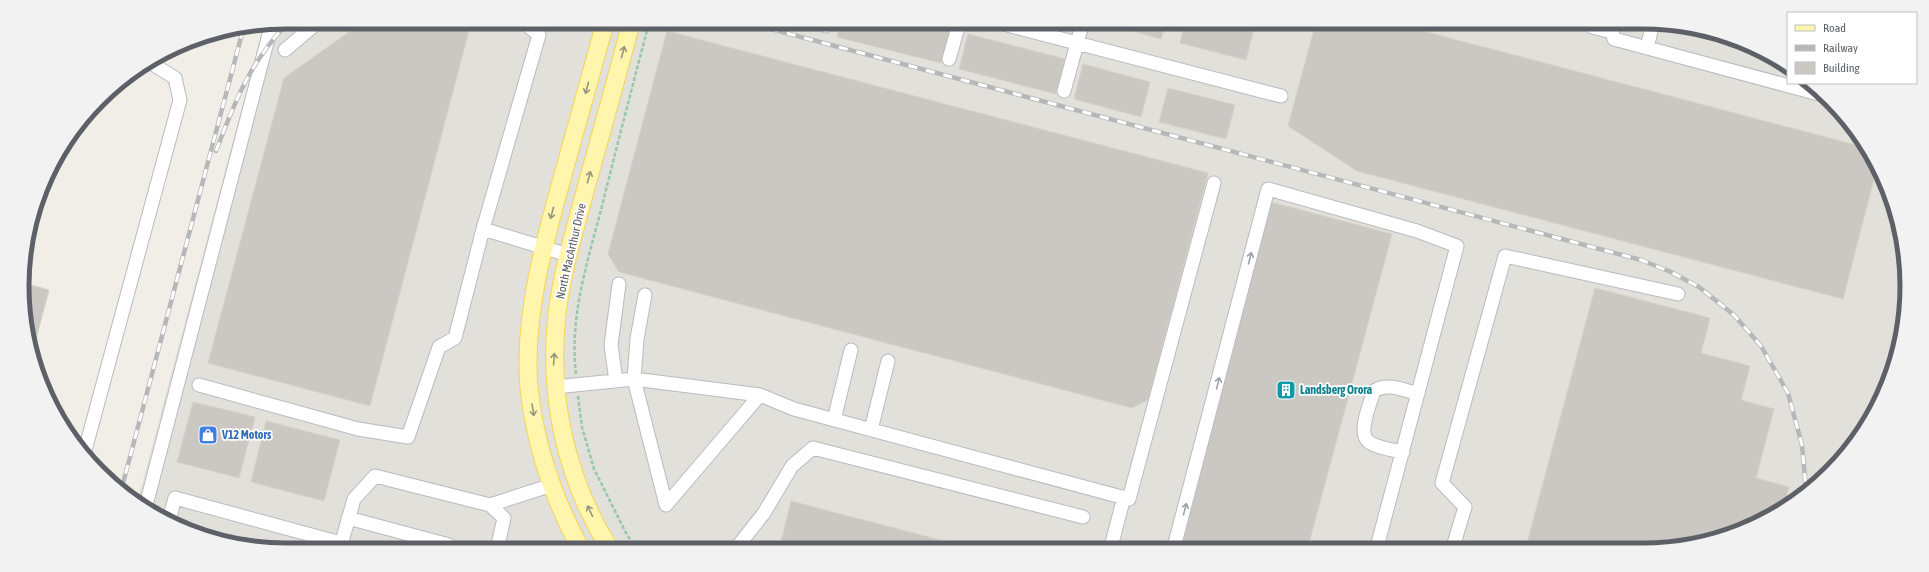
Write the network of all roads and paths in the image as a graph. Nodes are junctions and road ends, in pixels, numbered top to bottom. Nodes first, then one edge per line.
1 (310, 29) edge
2 (532, 29) edge
3 (603, 29) edge
4 (629, 29) edge
5 (647, 29) edge
6 (958, 29) edge
7 (1023, 29) edge
8 (1081, 29) edge
9 (1613, 29) edge
10 (1651, 29) edge
11 (270, 30) edge
12 (1077, 43) junction
13 (1647, 48) junction
14 (285, 50) dead end
15 (949, 59) dead end
16 (154, 65) edge
17 (1064, 91) dead end
18 (1811, 92) edge
19 (1281, 96) dead end
20 (1214, 183) dead end
21 (483, 230) junction
22 (544, 247) junction
23 (568, 255) junction
24 (619, 284) dead end
25 (1678, 294) dead end
26 (645, 295) dead end
27 (851, 350) dead end
28 (888, 361) dead end
29 (634, 379) junction
30 (616, 381) junction
31 (199, 385) dead end
32 (577, 385) junction
33 (555, 387) junction
34 (1418, 394) junction
35 (760, 395) junction
36 (834, 420) junction
37 (872, 430) junction
38 (86, 447) edge
39 (1402, 452) junction
40 (552, 485) junction
41 (1124, 497) junction
42 (148, 503) edge
43 (490, 505) junction
44 (171, 516) edge
45 (1083, 517) dead end
46 (348, 518) junction
47 (337, 543) edge
48 (341, 543) edge
49 (442, 543) edge
50 (499, 543) edge
51 (578, 543) edge
52 (606, 543) edge
53 (634, 543) edge
54 (740, 543) edge
55 (1112, 543) edge
56 (1175, 543) edge
57 (1378, 543) edge
58 (1454, 543) edge

1 - 14 street
2 - 21 street
3 -> 22 main road
23 -> 4 main road, North MacArthur Drive
5 - 32 path
6 - 15 street
7 - 12 street
8 - 12 street
9 - 13 street
10 - 13 street
11 - 42 street
12 - 17 street
12 - 19 street
13 - 18 street
16 - 38 street
20 - 41 street
21 - 22 street
21 - 31 street
22 - 23 street
22 -> 40 main road
33 -> 23 main road, North MacArthur Drive
24 - 30 street
25 - 58 street
26 - 29 street
27 - 36 street
28 - 37 street
29 - 30 street
29 - 35 street
29 - 35 street
30 - 32 street
32 - 33 street
32 - 53 path
52 -> 33 main road, North MacArthur Drive
34 - 39 street
34 - 39 street
56 -> 34 street
35 - 36 street
36 - 37 street
37 - 41 street
39 - 57 street
40 - 43 street
40 - 51 main road
41 - 55 street
43 - 46 street
43 - 50 street
44 - 47 street
45 - 54 street
46 - 48 street
46 - 49 street

